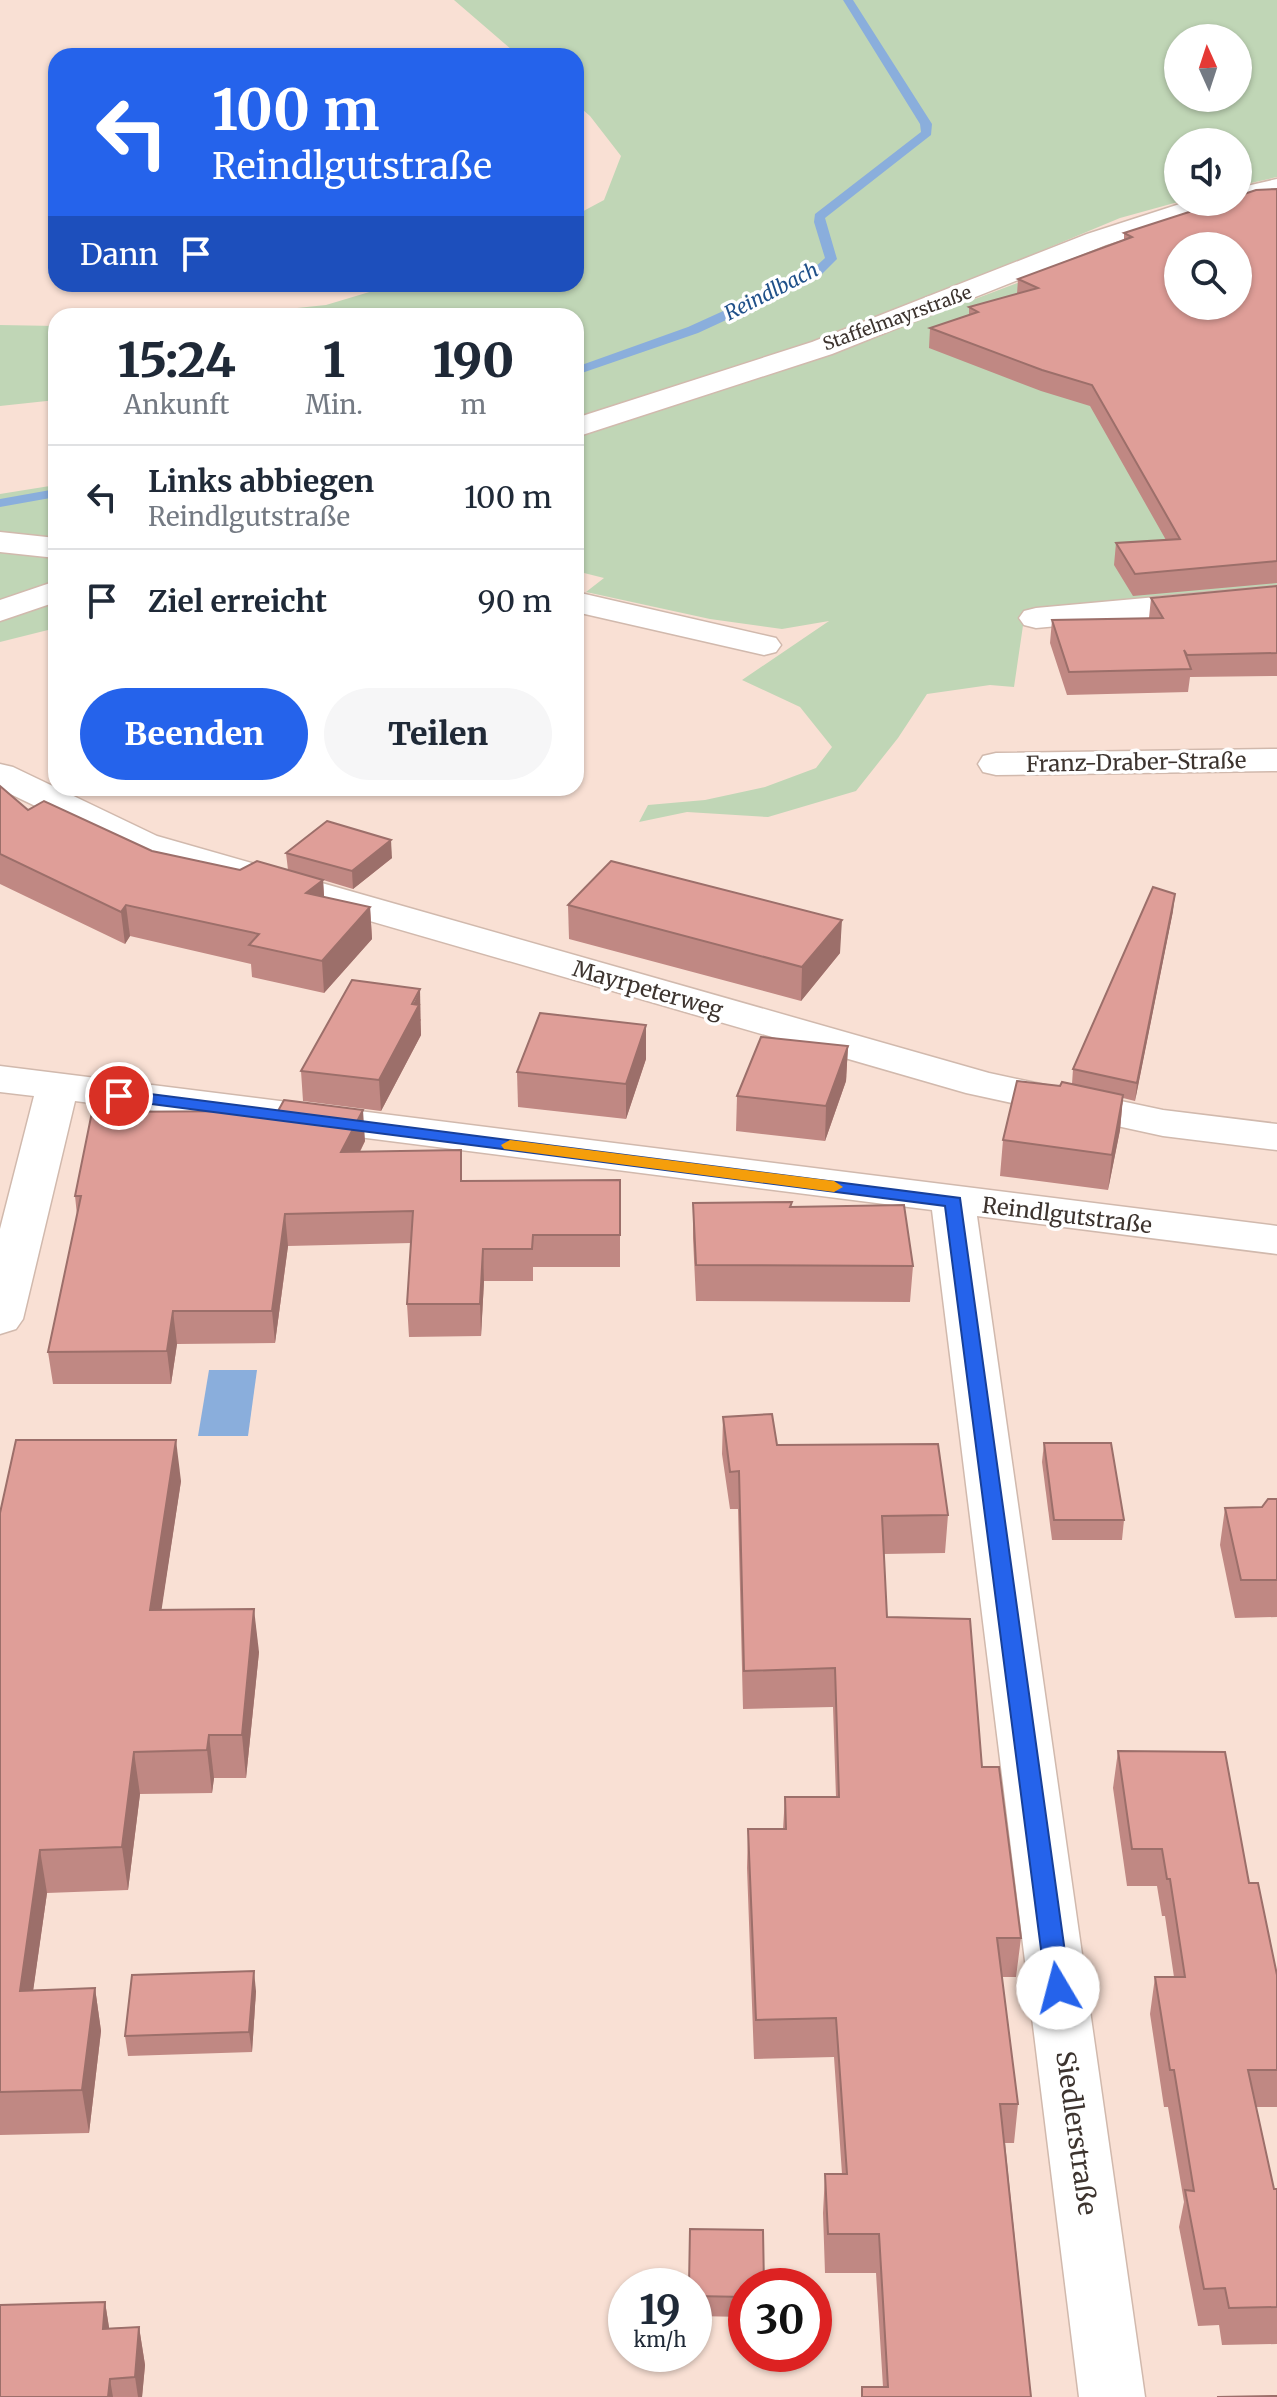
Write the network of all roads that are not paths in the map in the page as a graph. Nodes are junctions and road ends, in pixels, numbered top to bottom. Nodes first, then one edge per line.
1 (1277, 187) edge
2 (1252, 193) edge
3 (1164, 215) edge
4 (584, 425) edge
5 (0, 542) edge
6 (48, 547) edge
7 (48, 594) edge
8 (1277, 596) edge
9 (584, 604) edge
10 (0, 611) edge
11 (1036, 618) dead end
12 (764, 645) dead end
13 (1277, 760) edge
14 (996, 764) dead end
15 (30, 780) edge
16 (48, 790) edge
17 (58, 796) edge
18 (0, 1079) edge
19 (57, 1088) junction
20 (1277, 1137) edge
21 (953, 1202) junction
22 (1277, 1240) edge
23 (0, 1319) edge
24 (1112, 2397) edge

1 - 2 street
3 - 4 street, Staffelmayrstraße
5 - 6 street
7 - 10 street
8 - 11 street
9 - 12 street
13 - 14 street, Franz-Draber-Straße
15 - 16 street, Mayrpeterweg
17 - 20 street, Mayrpeterweg
18 - 19 street, Reindlgutstraße
19 - 21 street, Reindlgutstraße
19 - 23 street
21 - 22 street, Reindlgutstraße
21 - 24 street, Siedlerstraße

